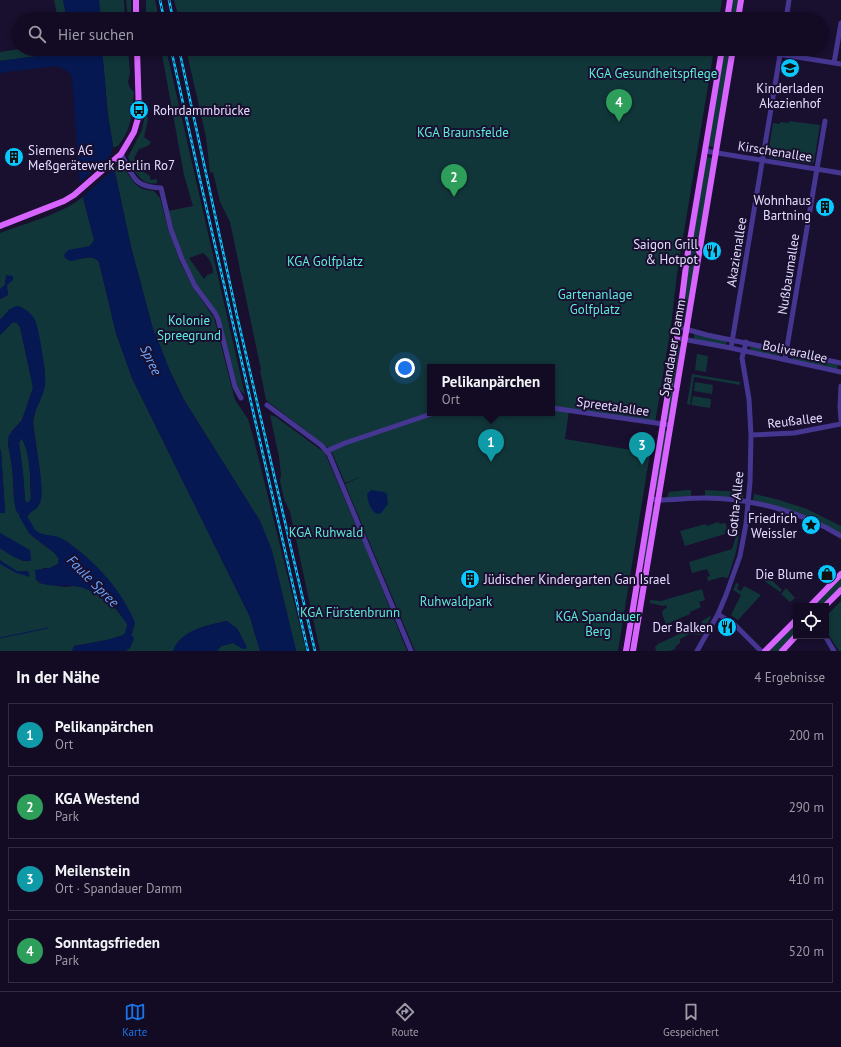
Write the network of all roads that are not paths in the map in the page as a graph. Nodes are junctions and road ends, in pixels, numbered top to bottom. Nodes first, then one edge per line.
1 (136, 0) edge
2 (730, 0) edge
3 (741, 0) edge
4 (789, 0) edge
5 (136, 12) edge
6 (728, 12) edge
7 (739, 12) edge
8 (787, 12) edge
9 (841, 24) edge
10 (137, 56) edge
11 (721, 56) edge
12 (732, 56) edge
13 (779, 56) edge
14 (800, 56) edge
15 (834, 63) junction
16 (841, 64) edge
17 (825, 121) dead end
18 (705, 151) junction
19 (716, 153) junction
20 (120, 156) junction
21 (762, 160) junction
22 (817, 169) junction
23 (841, 173) edge
24 (0, 226) edge
25 (678, 327) junction
26 (686, 329) junction
27 (677, 338) junction
28 (684, 339) junction
29 (733, 340) junction
30 (746, 342) junction
31 (731, 348) junction
32 (744, 351) junction
33 (786, 352) junction
34 (785, 359) junction
35 (841, 363) edge
36 (841, 372) edge
37 (841, 386) edge
38 (241, 398) dead end
39 (268, 405) dead end
40 (555, 408) edge
41 (427, 415) edge
42 (841, 420) edge
43 (663, 424) junction
44 (841, 424) edge
45 (670, 426) junction
46 (751, 435) junction
47 (327, 451) junction
48 (651, 499) junction
49 (658, 500) junction
50 (748, 501) junction
51 (841, 536) edge
52 (841, 574) edge
53 (841, 590) edge
54 (813, 603) edge
55 (828, 603) edge
56 (718, 614) junction
57 (793, 623) edge
58 (793, 639) edge
59 (827, 639) edge
60 (411, 651) edge
61 (626, 651) edge
62 (633, 651) edge
63 (697, 651) edge
64 (761, 651) edge
65 (765, 651) edge
66 (782, 651) edge
67 (834, 651) edge

1 - 5 main road
2 - 6 main road
3 - 7 main road
4 - 8 street
9 - 15 street
10 - 20 main road
11 - 18 main road, Spandauer Damm
12 - 19 main road, Spandauer Damm
13 - 21 street, Akazienallee
14 - 15 street
15 - 16 street
17 - 22 street, Nußbaumallee
18 - 19 street, Kirschenallee
18 - 25 main road, Spandauer Damm
19 - 21 street, Kirschenallee
19 - 26 main road, Spandauer Damm
20 - 24 main road
20 - 38 street
21 - 22 street, Kirschenallee
21 - 29 street, Akazienallee
22 - 23 street, Kirschenallee
22 - 33 street, Nußbaumallee
25 - 26 street, Bolivarallee
25 - 27 main road, Spandauer Damm
26 - 28 main road, Spandauer Damm
26 - 29 street, Bolivarallee
27 - 28 street, Bolivarallee
27 - 43 main road, Spandauer Damm
28 - 31 street, Bolivarallee
28 - 45 main road, Spandauer Damm
29 - 30 street, Bolivarallee
29 - 31 street
30 - 32 street, Bolivarallee
30 - 33 street, Bolivarallee
31 - 32 street, Bolivarallee
32 - 34 street, Bolivarallee
32 - 46 street, Gotha-Allee
33 - 34 street, Nußbaumallee
33 - 35 street, Bolivarallee
34 - 36 street, Bolivarallee
37 - 42 street
39 - 47 street
40 - 43 street, Spreetalallee
41 - 47 street
43 - 45 street, Spreetalallee
43 - 48 main road, Spandauer Damm
44 - 46 street, Reußallee
45 - 49 main road, Spandauer Damm
46 - 50 street, Gotha-Allee
47 - 60 street
48 - 49 street
48 - 61 main road, Spandauer Damm
49 - 50 street
49 - 62 main road, Spandauer Damm
50 - 51 street
50 - 56 street, Gotha-Allee
52 - 54 main road
53 - 55 main road
56 - 63 street, Gotha-Allee
56 - 64 street
57 - 65 main road
58 - 66 main road
59 - 67 street

